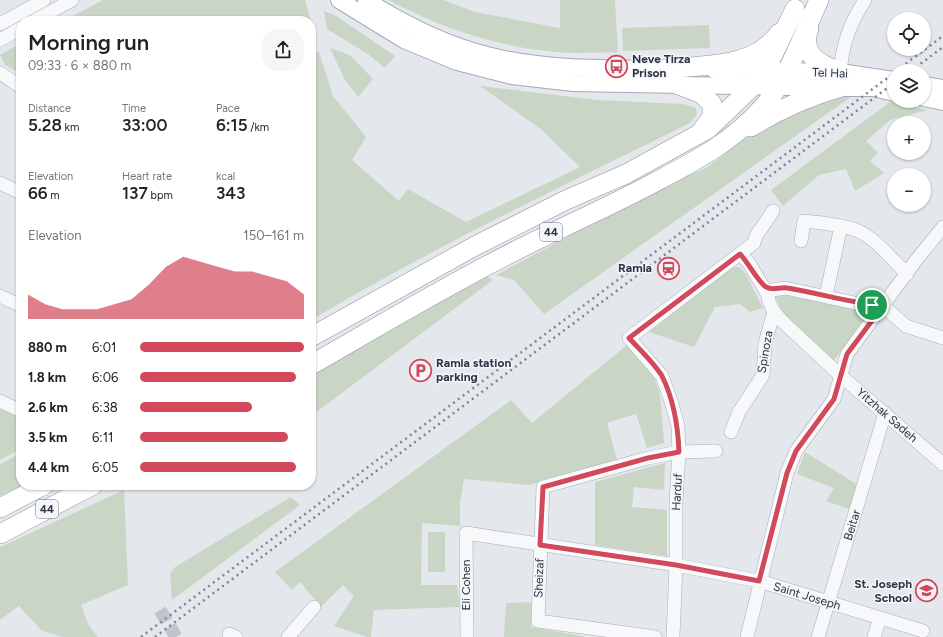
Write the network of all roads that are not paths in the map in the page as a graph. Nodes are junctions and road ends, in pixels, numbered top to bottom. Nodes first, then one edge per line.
1 (44, 0) edge
2 (72, 0) edge
3 (339, 0) edge
4 (366, 0) edge
5 (865, 0) edge
6 (807, 5) edge
7 (43, 16) edge
8 (0, 24) edge
9 (16, 31) edge
10 (0, 40) edge
11 (664, 69) junction
12 (765, 71) junction
13 (0, 73) edge
14 (782, 79) junction
15 (840, 80) junction
16 (887, 80) edge
17 (16, 84) edge
18 (676, 84) junction
19 (753, 86) junction
20 (931, 86) edge
21 (943, 88) edge
22 (887, 91) edge
23 (931, 99) edge
24 (943, 102) edge
25 (695, 137) junction
26 (714, 150) junction
27 (0, 183) edge
28 (16, 191) edge
29 (773, 211) dead end
30 (841, 226) junction
31 (943, 227) edge
32 (943, 237) edge
33 (801, 241) dead end
34 (740, 254) junction
35 (907, 274) junction
36 (768, 289) junction
37 (0, 296) edge
38 (826, 296) junction
39 (855, 303) junction
40 (16, 304) edge
41 (883, 306) junction
42 (774, 312) junction
43 (868, 325) junction
44 (316, 334) edge
45 (943, 338) edge
46 (316, 361) edge
47 (841, 376) junction
48 (0, 401) edge
49 (16, 409) edge
50 (886, 413) junction
51 (731, 432) dead end
52 (716, 451) dead end
53 (679, 452) junction
54 (943, 464) edge
55 (34, 490) edge
56 (84, 490) edge
57 (0, 508) edge
58 (466, 533) joint
59 (0, 534) edge
60 (540, 545) junction
61 (676, 565) junction
62 (759, 581) junction
63 (828, 602) junction
64 (314, 607) dead end
65 (880, 618) junction
66 (923, 631) dead end
67 (288, 637) edge
68 (467, 637) edge
69 (654, 637) edge
70 (673, 637) edge
71 (747, 637) edge
72 (818, 637) edge
73 (874, 637) edge

1 - 8 street
2 - 7 street
3 - 18 main road
4 - 11 main road, Tel Hai
5 - 15 street
6 - 11 highway
6 - 12 highway, 44
6 - 14 highway, 44
6 - 15 highway
9 - 10 street
11 - 12 main road, Tel Hai
12 - 14 main road, Tel Hai
12 - 19 highway, 44
13 - 17 street
14 - 15 main road, Tel Hai
14 - 19 main road
14 - 26 highway, 44
15 - 16 main road, Tel Hai
15 - 22 main road, Tel Hai
15 - 26 highway
18 - 19 main road
18 - 25 highway
19 - 25 highway, 44
20 - 21 main road
23 - 24 main road
25 - 44 highway, 44
26 - 46 highway, 44
27 - 28 street
29 - 34 street
30 - 33 street
30 - 35 street
30 - 38 street
31 - 35 street
32 - 35 street
34 - 36 street, Yitzhak Sadeh
34 - 53 street, Harduf
35 - 41 street
36 - 38 street
36 - 42 street, Yitzhak Sadeh
37 - 40 street
38 - 39 street
39 - 41 street
39 - 43 street
41 - 43 street
41 - 45 street
42 - 47 street, Yitzhak Sadeh
42 - 51 street, Spinoza
43 - 47 street
47 - 50 street, Yitzhak Sadeh
47 - 62 street
48 - 49 street
50 - 54 street, Yitzhak Sadeh
50 - 63 street, Beitar
52 - 53 street
53 - 60 street, Sheizaf
53 - 61 street, Harduf
55 - 57 highway, 44
56 - 59 highway, 44
58 - 60 street, Saint Joseph
58 - 68 street, Eli Cohen
60 - 61 street, Saint Joseph
60 - 69 street, Sheizaf
61 - 62 street, Saint Joseph
61 - 70 street, Harduf
62 - 63 street, Saint Joseph
62 - 71 street
63 - 65 street, Saint Joseph
63 - 72 street, Beitar
64 - 67 street
65 - 66 street, Saint Joseph
65 - 73 street

